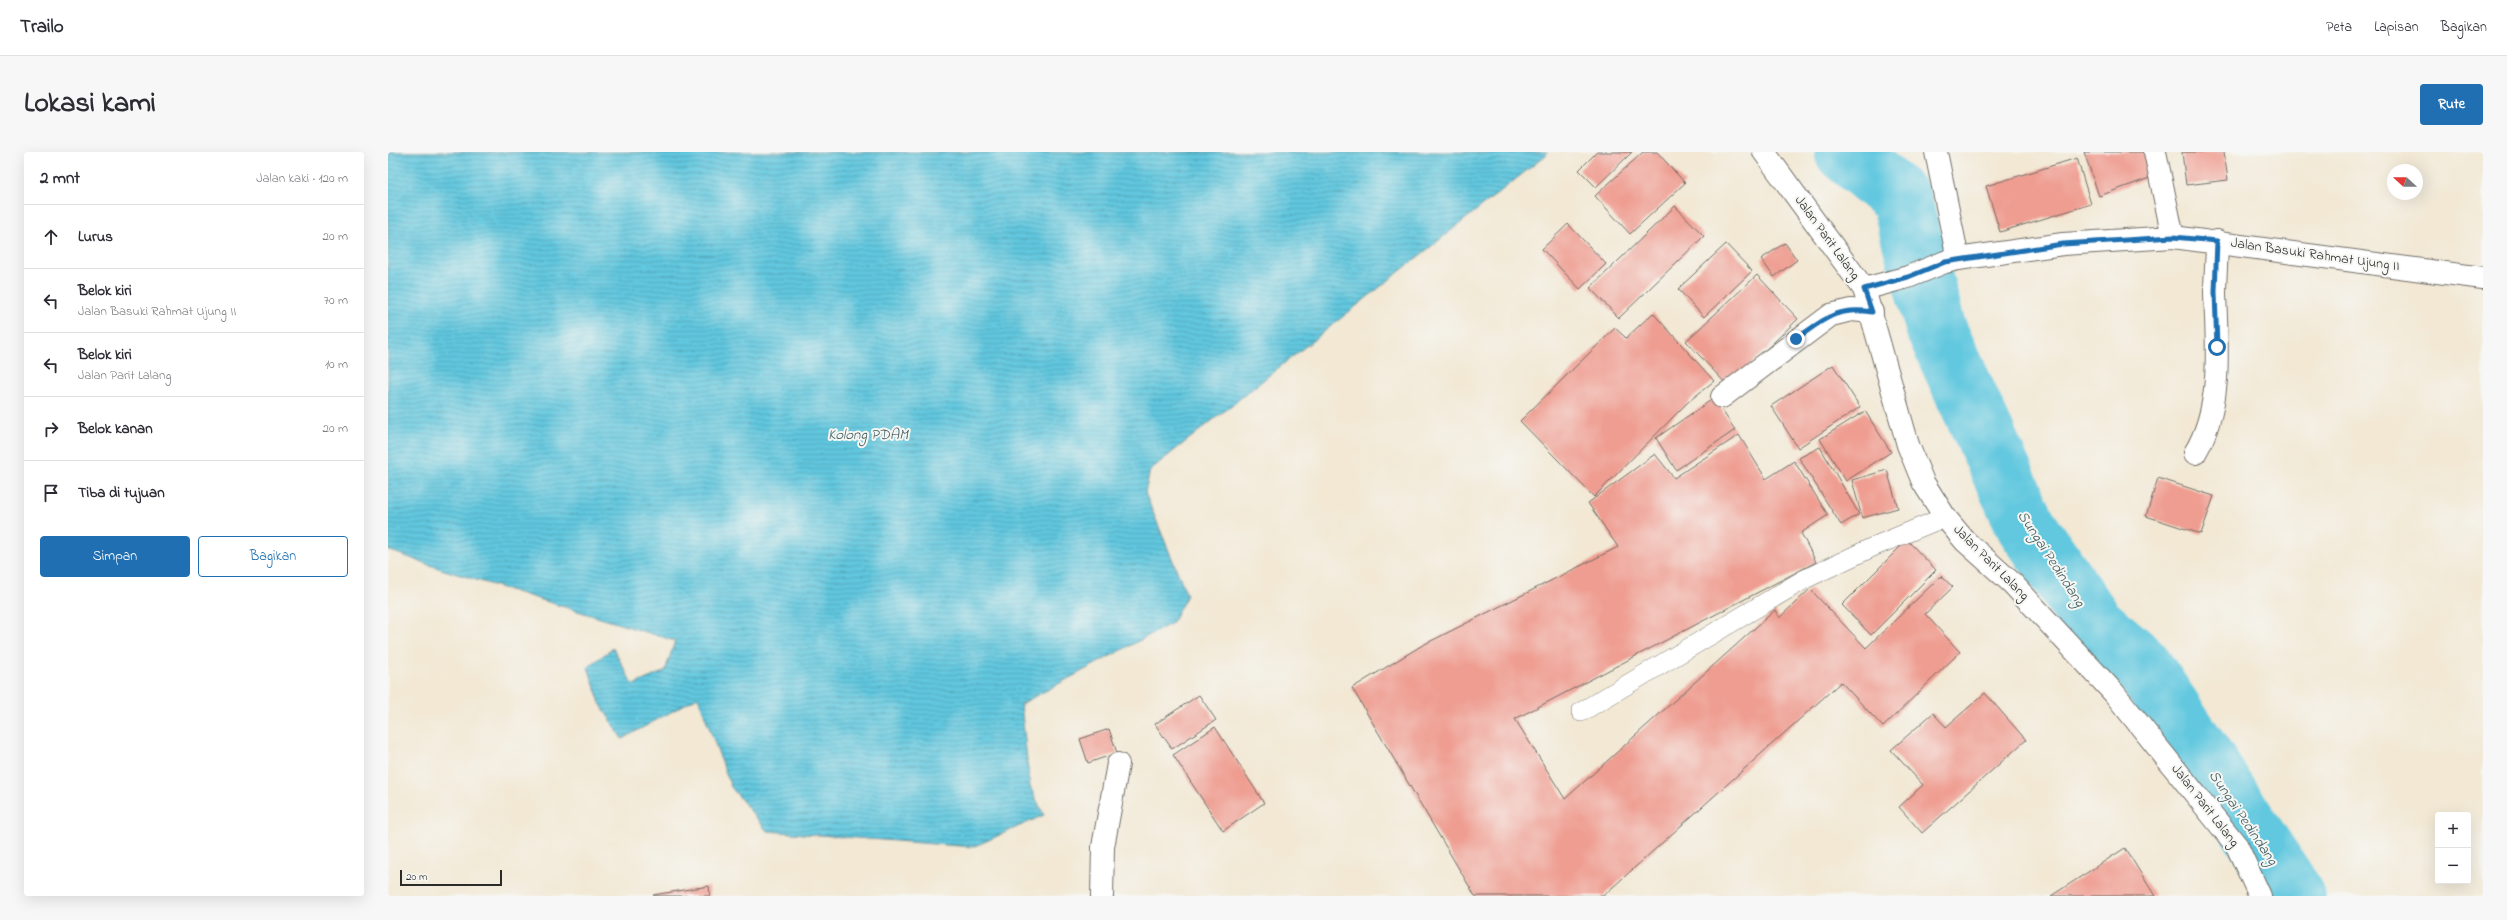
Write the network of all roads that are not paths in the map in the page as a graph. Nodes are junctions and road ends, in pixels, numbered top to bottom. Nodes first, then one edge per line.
1 (1764, 152) edge
2 (1936, 152) edge
3 (2155, 152) edge
4 (2173, 237) junction
5 (2217, 241) junction
6 (1952, 260) junction
7 (2483, 278) edge
8 (1864, 289) junction
9 (1872, 312) junction
10 (1722, 396) dead end
11 (2196, 453) dead end
12 (1944, 517) junction
13 (1582, 712) dead end
14 (1118, 764) dead end
15 (1102, 896) edge
16 (2260, 896) edge

1 - 8 street, Jalan Parit Lalang
2 - 6 street
3 - 4 street
4 - 5 street, Jalan Basuki Rahmat Ujung II
4 - 6 street, Jalan Basuki Rahmat Ujung II
5 - 7 street, Jalan Basuki Rahmat Ujung II
5 - 11 street
6 - 8 street, Jalan Basuki Rahmat Ujung II
8 - 9 street, Jalan Parit Lalang
9 - 10 street
9 - 12 street, Jalan Parit Lalang
12 - 13 lane
12 - 16 street, Jalan Parit Lalang
14 - 15 street

